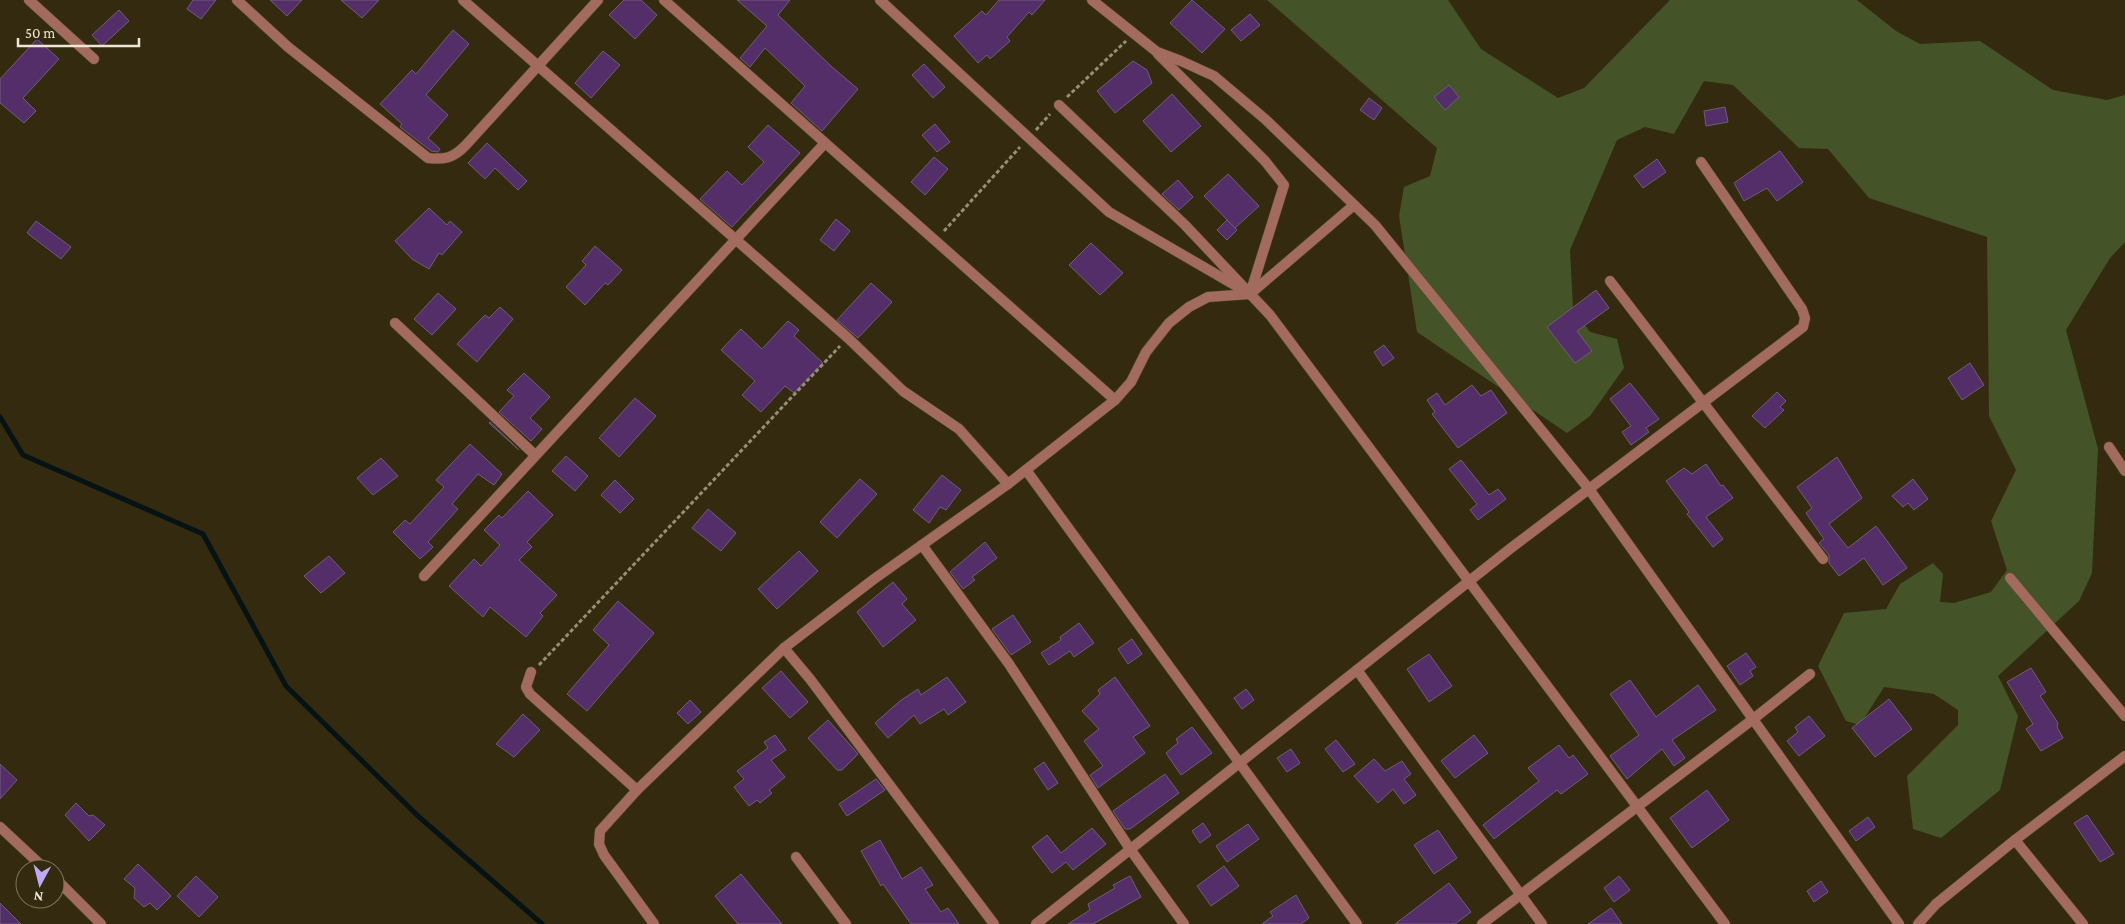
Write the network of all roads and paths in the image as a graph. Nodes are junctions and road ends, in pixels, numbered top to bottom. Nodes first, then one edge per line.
1 (29, 0) edge
2 (237, 0) edge
3 (462, 0) edge
4 (598, 0) edge
5 (664, 0) edge
6 (880, 0) edge
7 (1092, 0) edge
8 (1157, 52) junction
9 (94, 60) dead end
10 (537, 65) junction
11 (1059, 105) dead end
12 (824, 143) junction
13 (1701, 162) dead end
14 (1354, 205) junction
15 (734, 240) junction
16 (1610, 281) dead end
17 (1250, 294) junction
18 (395, 323) dead end
19 (848, 338) junction
20 (1115, 400) junction
21 (1703, 402) junction
22 (2109, 447) dead end
23 (535, 455) junction
24 (1026, 470) junction
25 (2125, 471) edge
26 (1008, 484) junction
27 (1589, 489) junction
28 (922, 545) junction
29 (1823, 559) dead end
30 (424, 576) dead end
31 (2010, 578) dead end
32 (1470, 581) junction
33 (784, 648) junction
34 (1358, 670) junction
35 (531, 672) joint
36 (1810, 674) dead end
37 (2125, 716) edge
38 (1752, 720) junction
39 (2125, 756) edge
40 (1240, 763) junction
41 (637, 790) junction
42 (1638, 806) junction
43 (0, 827) edge
44 (2015, 840) junction
45 (1130, 849) junction
46 (796, 857) dead end
47 (34, 859) edge
48 (65, 888) edge
49 (1520, 895) junction
50 (101, 924) edge
51 (654, 924) edge
52 (846, 924) edge
53 (994, 924) edge
54 (1036, 924) edge
55 (1184, 924) edge
56 (1357, 924) edge
57 (1482, 924) edge
58 (1542, 924) edge
59 (1725, 924) edge
60 (1899, 924) edge
61 (1918, 924) edge
62 (2083, 924) edge

1 - 9 street
2 - 10 street
3 - 10 street
4 - 10 street
5 - 12 street
6 - 17 street
7 - 8 street
8 - 14 street
8 - 17 street
10 - 15 street
11 - 17 street
12 - 15 street
12 - 20 street
13 - 21 street
14 - 17 street
14 - 27 street
15 - 19 street
15 - 23 street
16 - 21 street
17 - 20 street
17 - 32 street
18 - 23 street
19 - 26 street
19 - 35 path
20 - 24 street
21 - 27 street
21 - 29 street
22 - 25 street
23 - 30 street
24 - 26 street
24 - 40 street
26 - 28 street
27 - 32 street
27 - 38 street
28 - 33 street
28 - 45 street
31 - 37 street
32 - 34 street
32 - 42 street
33 - 41 street
33 - 53 street
34 - 40 street
34 - 49 street
35 - 41 street
36 - 38 street
38 - 42 street
38 - 60 street
39 - 44 street
40 - 45 street
40 - 56 street
41 - 51 street
42 - 49 street
42 - 59 street
43 - 47 street
44 - 61 street
44 - 62 street
45 - 54 street
45 - 55 street
46 - 52 street
48 - 50 street
49 - 57 street
49 - 58 street

